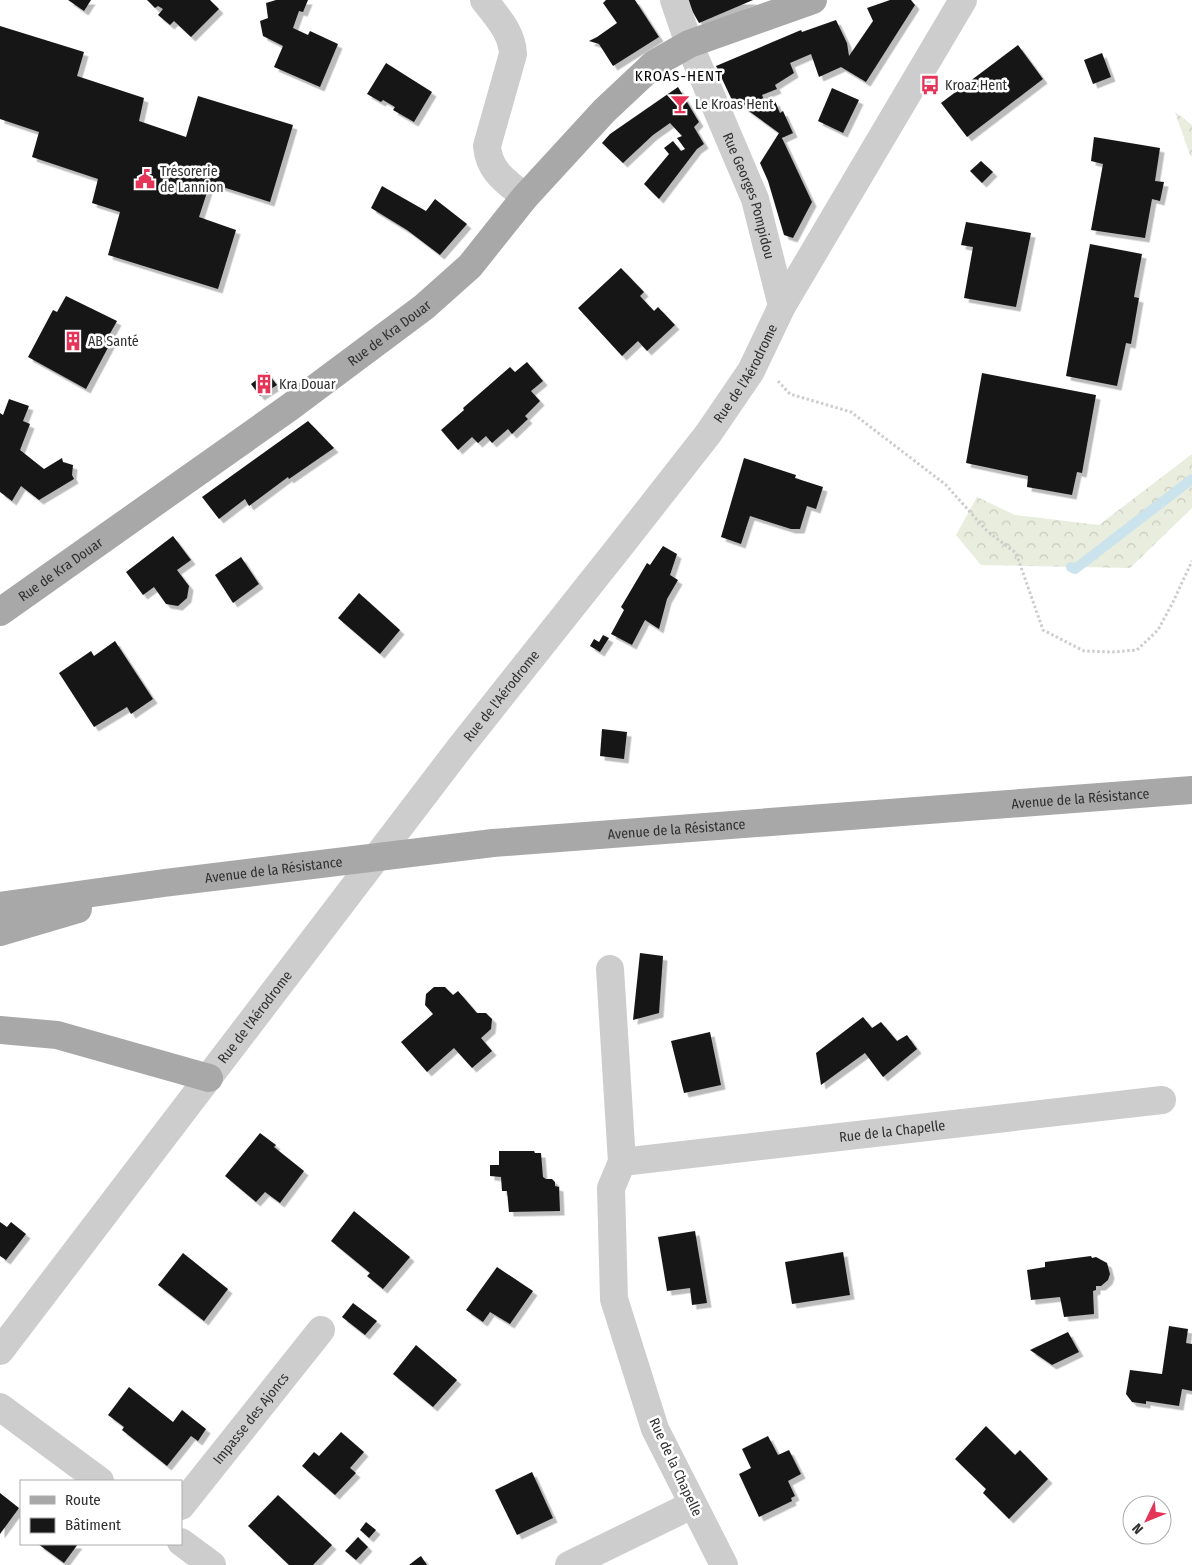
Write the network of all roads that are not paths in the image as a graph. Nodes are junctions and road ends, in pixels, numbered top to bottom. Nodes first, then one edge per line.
1 (484, 0) edge
2 (674, 0) edge
3 (813, 0) edge
4 (957, 4) edge
5 (689, 44) junction
6 (525, 198) junction
7 (782, 306) junction
8 (0, 612) edge
9 (1192, 790) edge
10 (164, 883) junction
11 (0, 906) edge
12 (0, 932) edge
13 (610, 969) dead end
14 (0, 1030) edge
15 (209, 1078) junction
16 (1162, 1100) dead end
17 (622, 1162) junction
18 (322, 1330) dead end
19 (0, 1351) edge
20 (0, 1407) edge
21 (99, 1480) edge
22 (182, 1505) edge
23 (692, 1505) junction
24 (182, 1543) edge
25 (212, 1565) edge
26 (569, 1565) edge
27 (724, 1565) edge

1 - 6 street
2 - 5 street, Rue Georges Pompidou
3 - 5 main road
4 - 7 street, Rue de l'Aérodrome
5 - 6 main road, Rue de Kra Douar
5 - 7 street, Rue Georges Pompidou
6 - 8 main road, Rue de Kra Douar
7 - 15 street, Rue de l'Aérodrome
9 - 10 main road, Avenue de la Résistance
10 - 11 main road, Avenue de la Résistance
10 - 12 main road, Avenue de la Résistance
13 - 17 street, Rue de la Chapelle
14 - 15 main road
15 - 19 street, Rue de l'Aérodrome
16 - 17 street, Rue de la Chapelle
17 - 23 street, Rue de la Chapelle
18 - 22 street, Impasse des Ajoncs
20 - 21 street
23 - 26 street
23 - 27 street, Rue de la Chapelle
24 - 25 street

